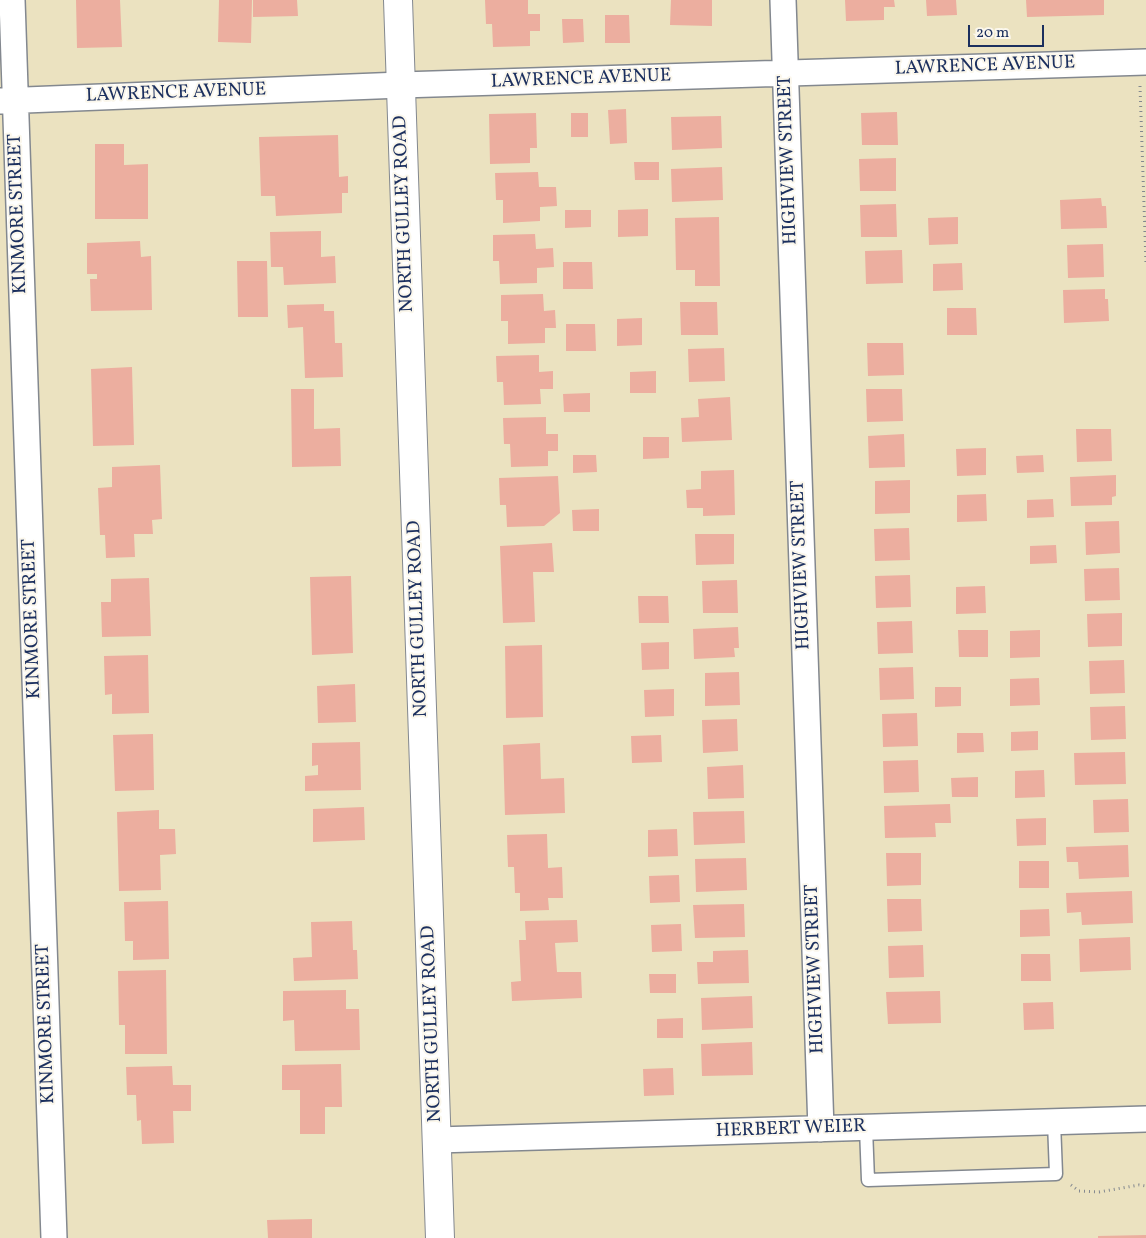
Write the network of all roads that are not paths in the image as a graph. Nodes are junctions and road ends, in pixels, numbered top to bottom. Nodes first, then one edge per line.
1 (12, 0) edge
2 (398, 0) edge
3 (784, 0) edge
4 (1143, 73) edge
5 (786, 74) junction
6 (401, 85) junction
7 (8, 101) edge
8 (1146, 1119) edge
9 (1054, 1122) junction
10 (866, 1128) junction
11 (821, 1129) junction
12 (436, 1140) junction
13 (54, 1238) edge
14 (440, 1238) edge

1 - 7 street, KINMORE STREET
2 - 6 street, NORTH GULLEY ROAD
3 - 5 street, HIGHVIEW STREET
4 - 5 street, LAWRENCE AVENUE
5 - 6 street, LAWRENCE AVENUE
5 - 11 street, HIGHVIEW STREET
6 - 7 street, LAWRENCE AVENUE
6 - 12 street, NORTH GULLEY ROAD
7 - 13 street, KINMORE STREET
8 - 9 street, HERBERT WEIER
9 - 10 street, HERBERT WEIER
9 - 10 lane
10 - 11 street, HERBERT WEIER
11 - 12 street, HERBERT WEIER
12 - 14 street, NORTH GULLEY ROAD

